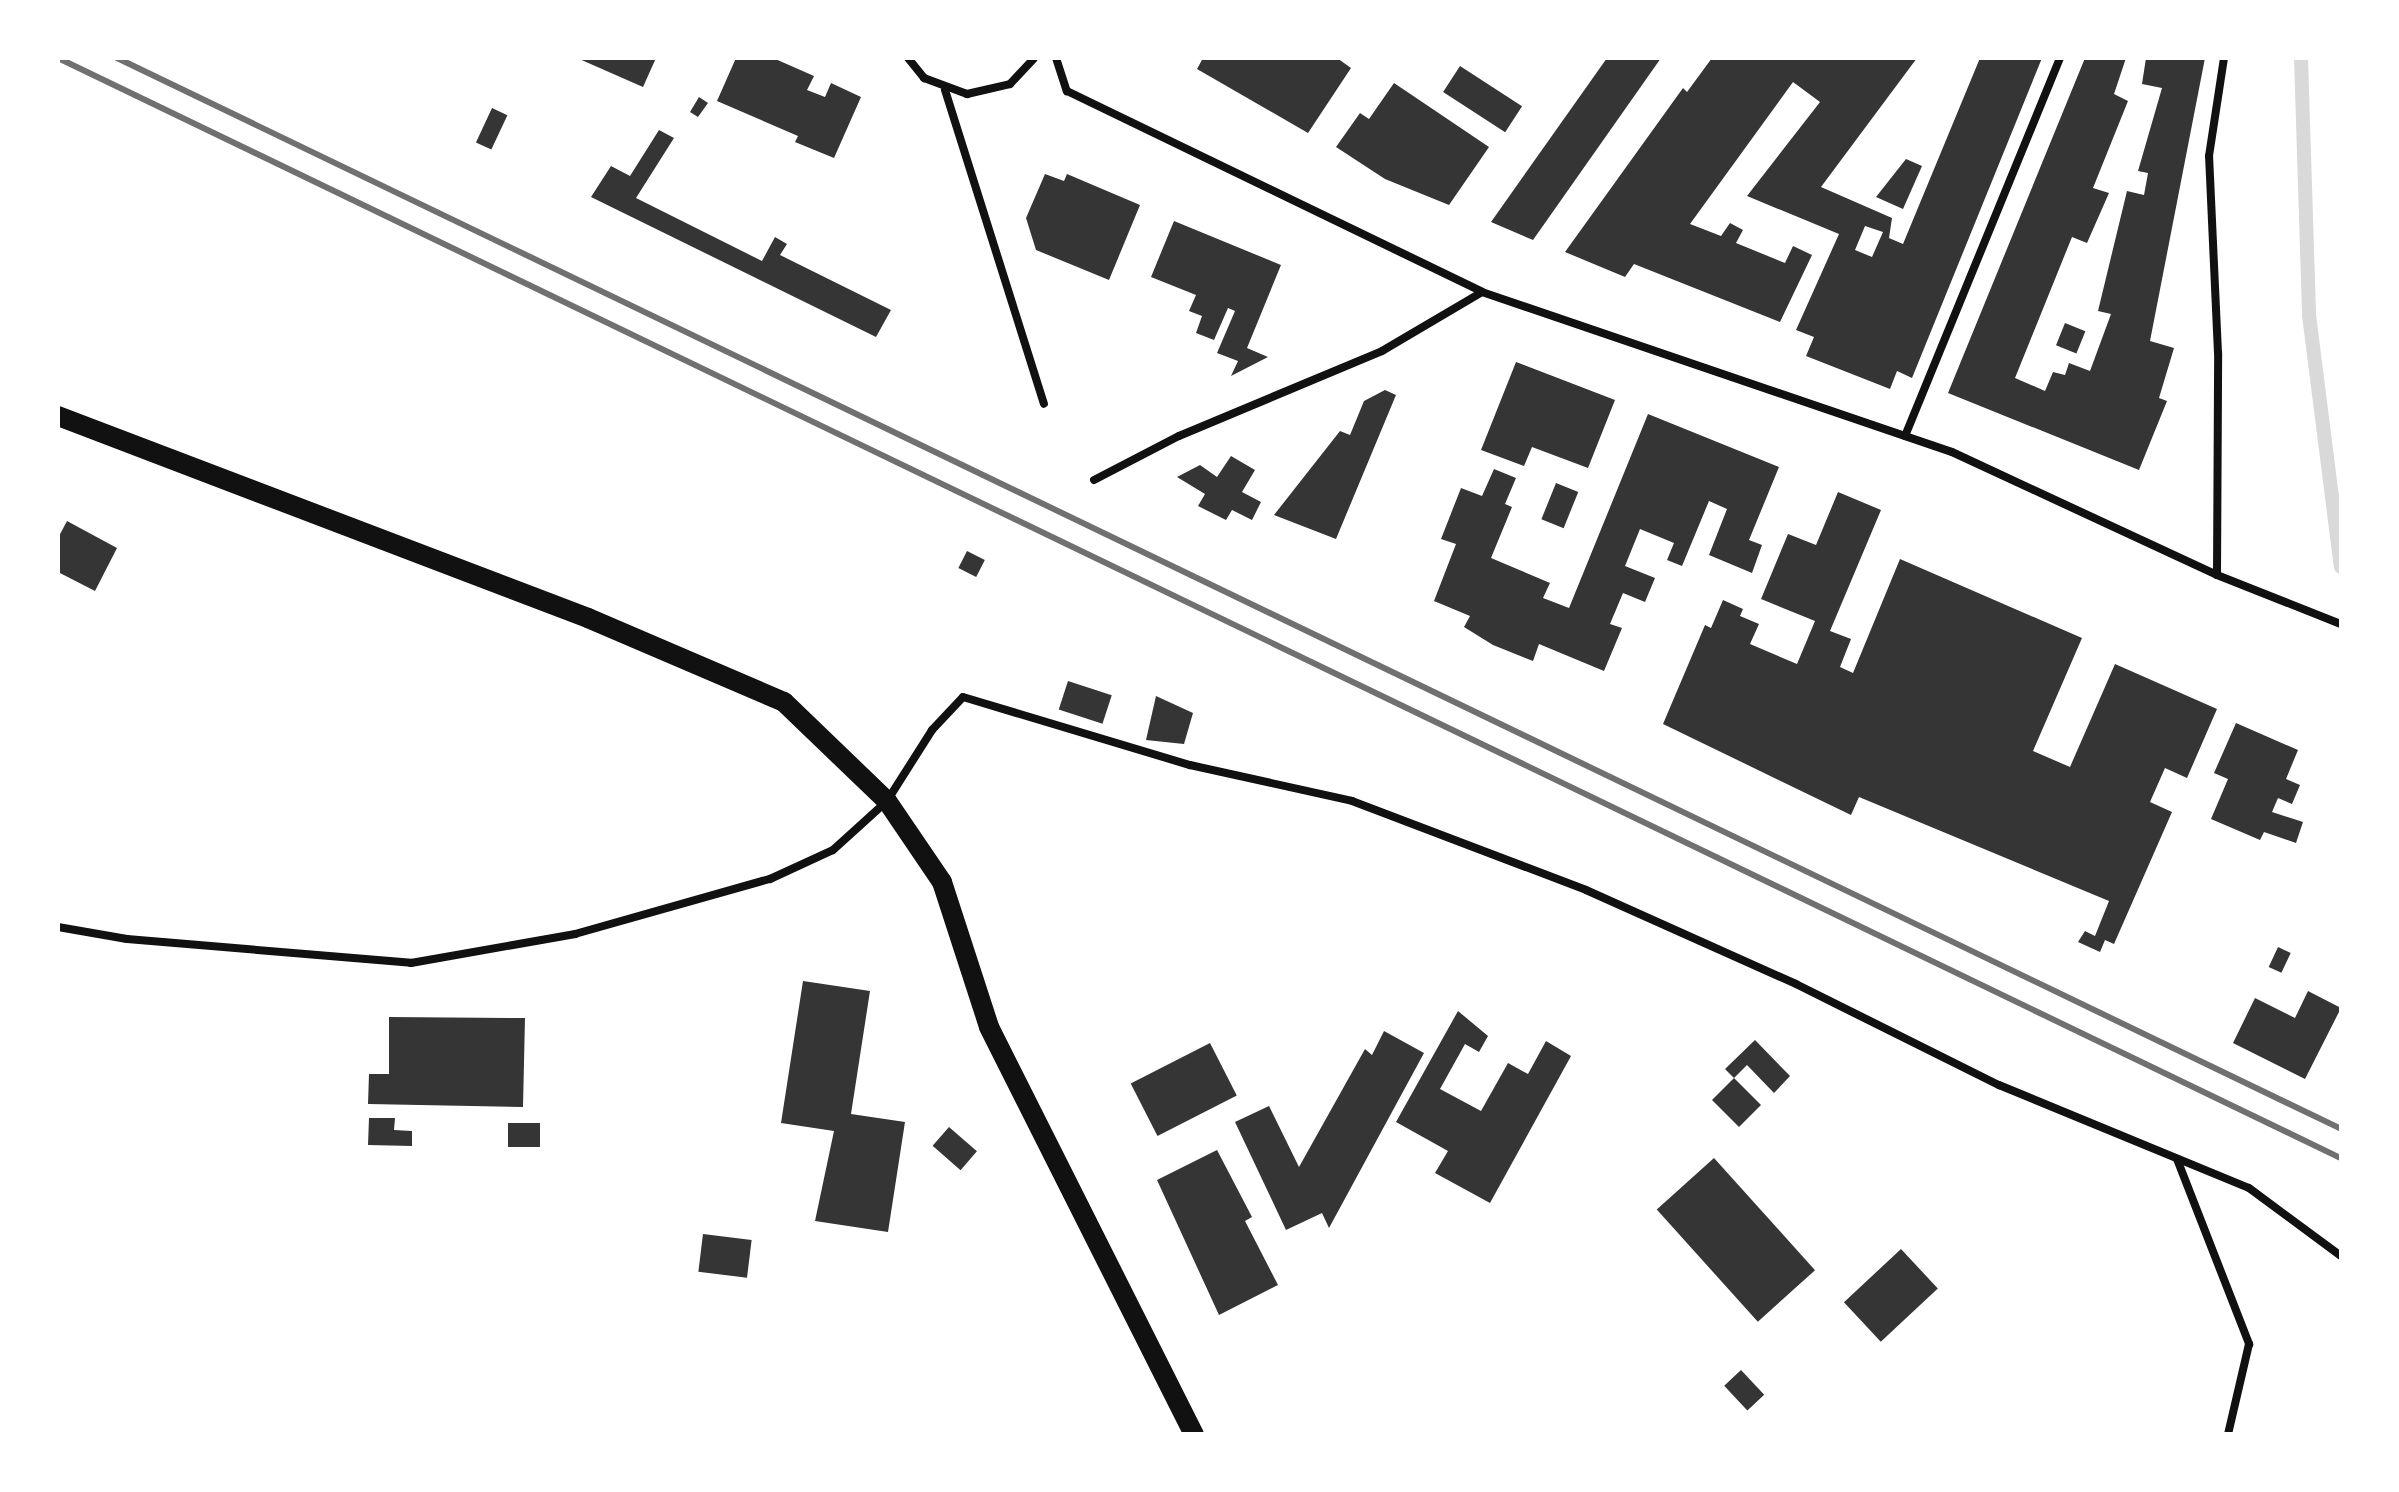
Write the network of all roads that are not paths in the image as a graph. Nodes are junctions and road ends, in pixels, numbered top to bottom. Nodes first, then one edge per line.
1 (908, 58) edge
2 (1034, 58) edge
3 (1056, 58) edge
4 (2060, 58) edge
5 (2224, 58) edge
6 (945, 90) junction
7 (1482, 292) junction
8 (1044, 404) dead end
9 (58, 416) edge
10 (1905, 436) junction
11 (1094, 480) dead end
12 (2217, 575) junction
13 (2341, 624) edge
14 (887, 801) junction
15 (58, 927) edge
16 (2177, 1159) junction
17 (2341, 1256) edge
18 (1194, 1434) edge
19 (2228, 1434) edge

1 - 6 street
2 - 6 street
3 - 7 street
4 - 10 street
5 - 12 street
6 - 8 street
7 - 10 street
7 - 11 street
9 - 14 main road
10 - 12 street
12 - 13 street
14 - 15 street
14 - 16 street
14 - 18 main road
16 - 17 street
16 - 19 street

